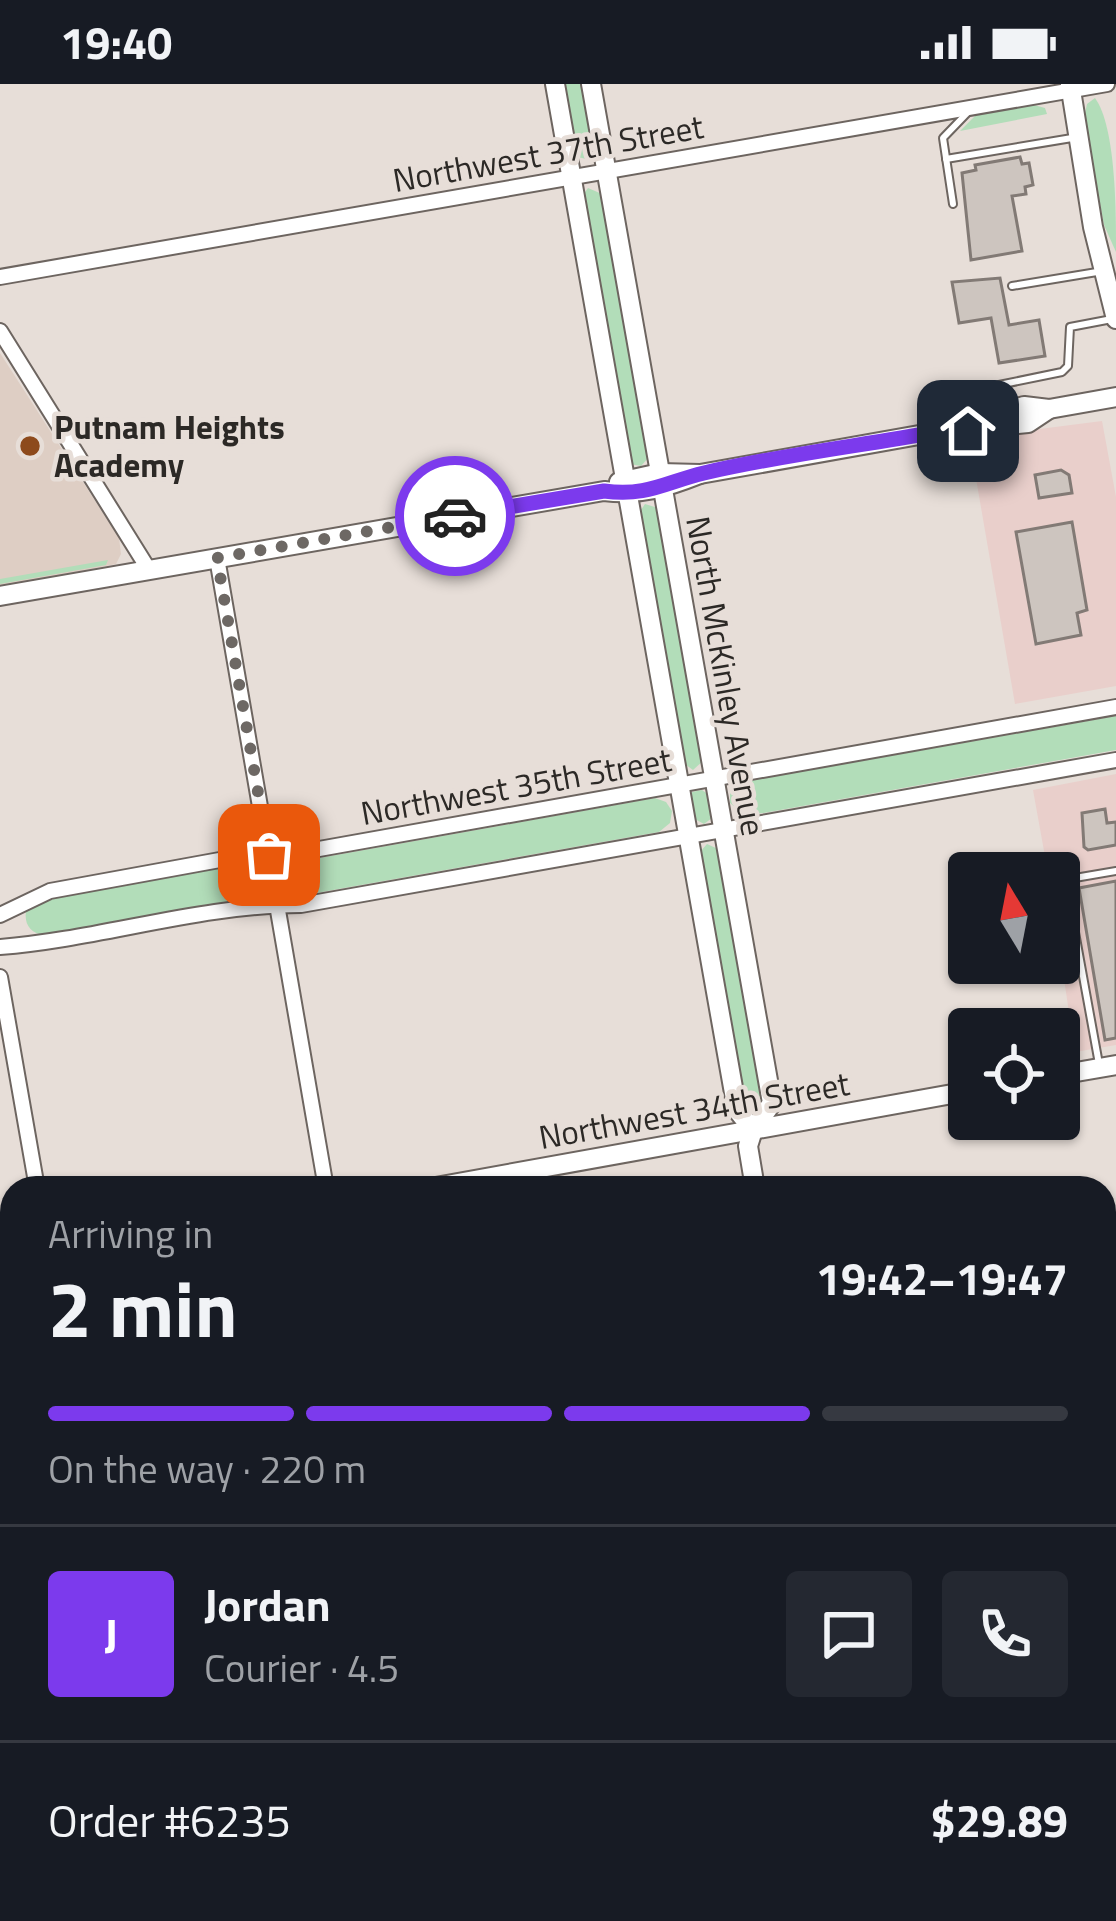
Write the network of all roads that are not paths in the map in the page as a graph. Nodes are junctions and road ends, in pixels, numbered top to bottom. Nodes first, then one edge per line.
1 (555, 84) edge
2 (591, 84) edge
3 (1107, 84) edge
4 (1070, 87) edge
5 (972, 107) junction
6 (1076, 137) junction
7 (946, 159) junction
8 (606, 170) junction
9 (572, 175) junction
10 (953, 204) dead end
11 (1106, 270) junction
12 (0, 277) edge
13 (1012, 286) dead end
14 (1116, 318) edge
15 (0, 331) edge
16 (1116, 397) edge
17 (1048, 409) junction
18 (995, 412) junction
19 (936, 432) junction
20 (661, 481) junction
21 (626, 487) junction
22 (217, 558) junction
23 (149, 570) junction
24 (0, 596) edge
25 (1116, 707) edge
26 (1116, 760) edge
27 (715, 778) junction
28 (679, 784) junction
29 (723, 828) junction
30 (689, 834) junction
31 (269, 855) junction
32 (1116, 871) edge
33 (277, 905) junction
34 (0, 915) edge
35 (0, 947) edge
36 (0, 976) edge
37 (1108, 1066) edge
38 (948, 1095) edge
39 (753, 1130) junction
40 (35, 1176) edge
41 (324, 1176) edge
42 (497, 1176) edge
43 (753, 1176) edge

1 - 9 street, North McKinley Avenue
2 - 8 street, North McKinley Avenue
3 - 4 street, Northwest 37th Street
4 - 5 street, Northwest 37th Street
4 - 6 street
5 - 7 lane
5 - 8 street, Northwest 37th Street
6 - 7 lane
6 - 11 street
7 - 10 lane
8 - 9 street, Northwest 37th Street
8 - 20 street, North McKinley Avenue
9 - 12 street, Northwest 37th Street
9 - 21 street, North McKinley Avenue
11 - 13 lane
11 - 14 street
14 - 18 lane
15 - 23 street
16 - 17 street
17 - 18 street
17 - 19 street
18 - 19 street
19 - 20 street
20 - 21 street
20 - 27 street, North McKinley Avenue
21 - 22 street
21 - 28 street, North McKinley Avenue
22 - 23 street
22 - 31 street
23 - 24 street
25 - 27 street, Northwest 35th Street
26 - 29 street
27 - 28 street, Northwest 35th Street
27 - 29 street, North McKinley Avenue
28 - 30 street, North McKinley Avenue
28 - 31 street, Northwest 35th Street
29 - 30 street
29 - 39 street, North McKinley Avenue
30 - 33 street
30 - 39 street, North McKinley Avenue
31 - 33 street
31 - 34 street, Northwest 35th Street
32 - 37 lane
33 - 35 street
33 - 41 street
36 - 40 street
38 - 39 street, Northwest 34th Street
39 - 42 street, Northwest 34th Street
39 - 43 street, North McKinley Avenue

